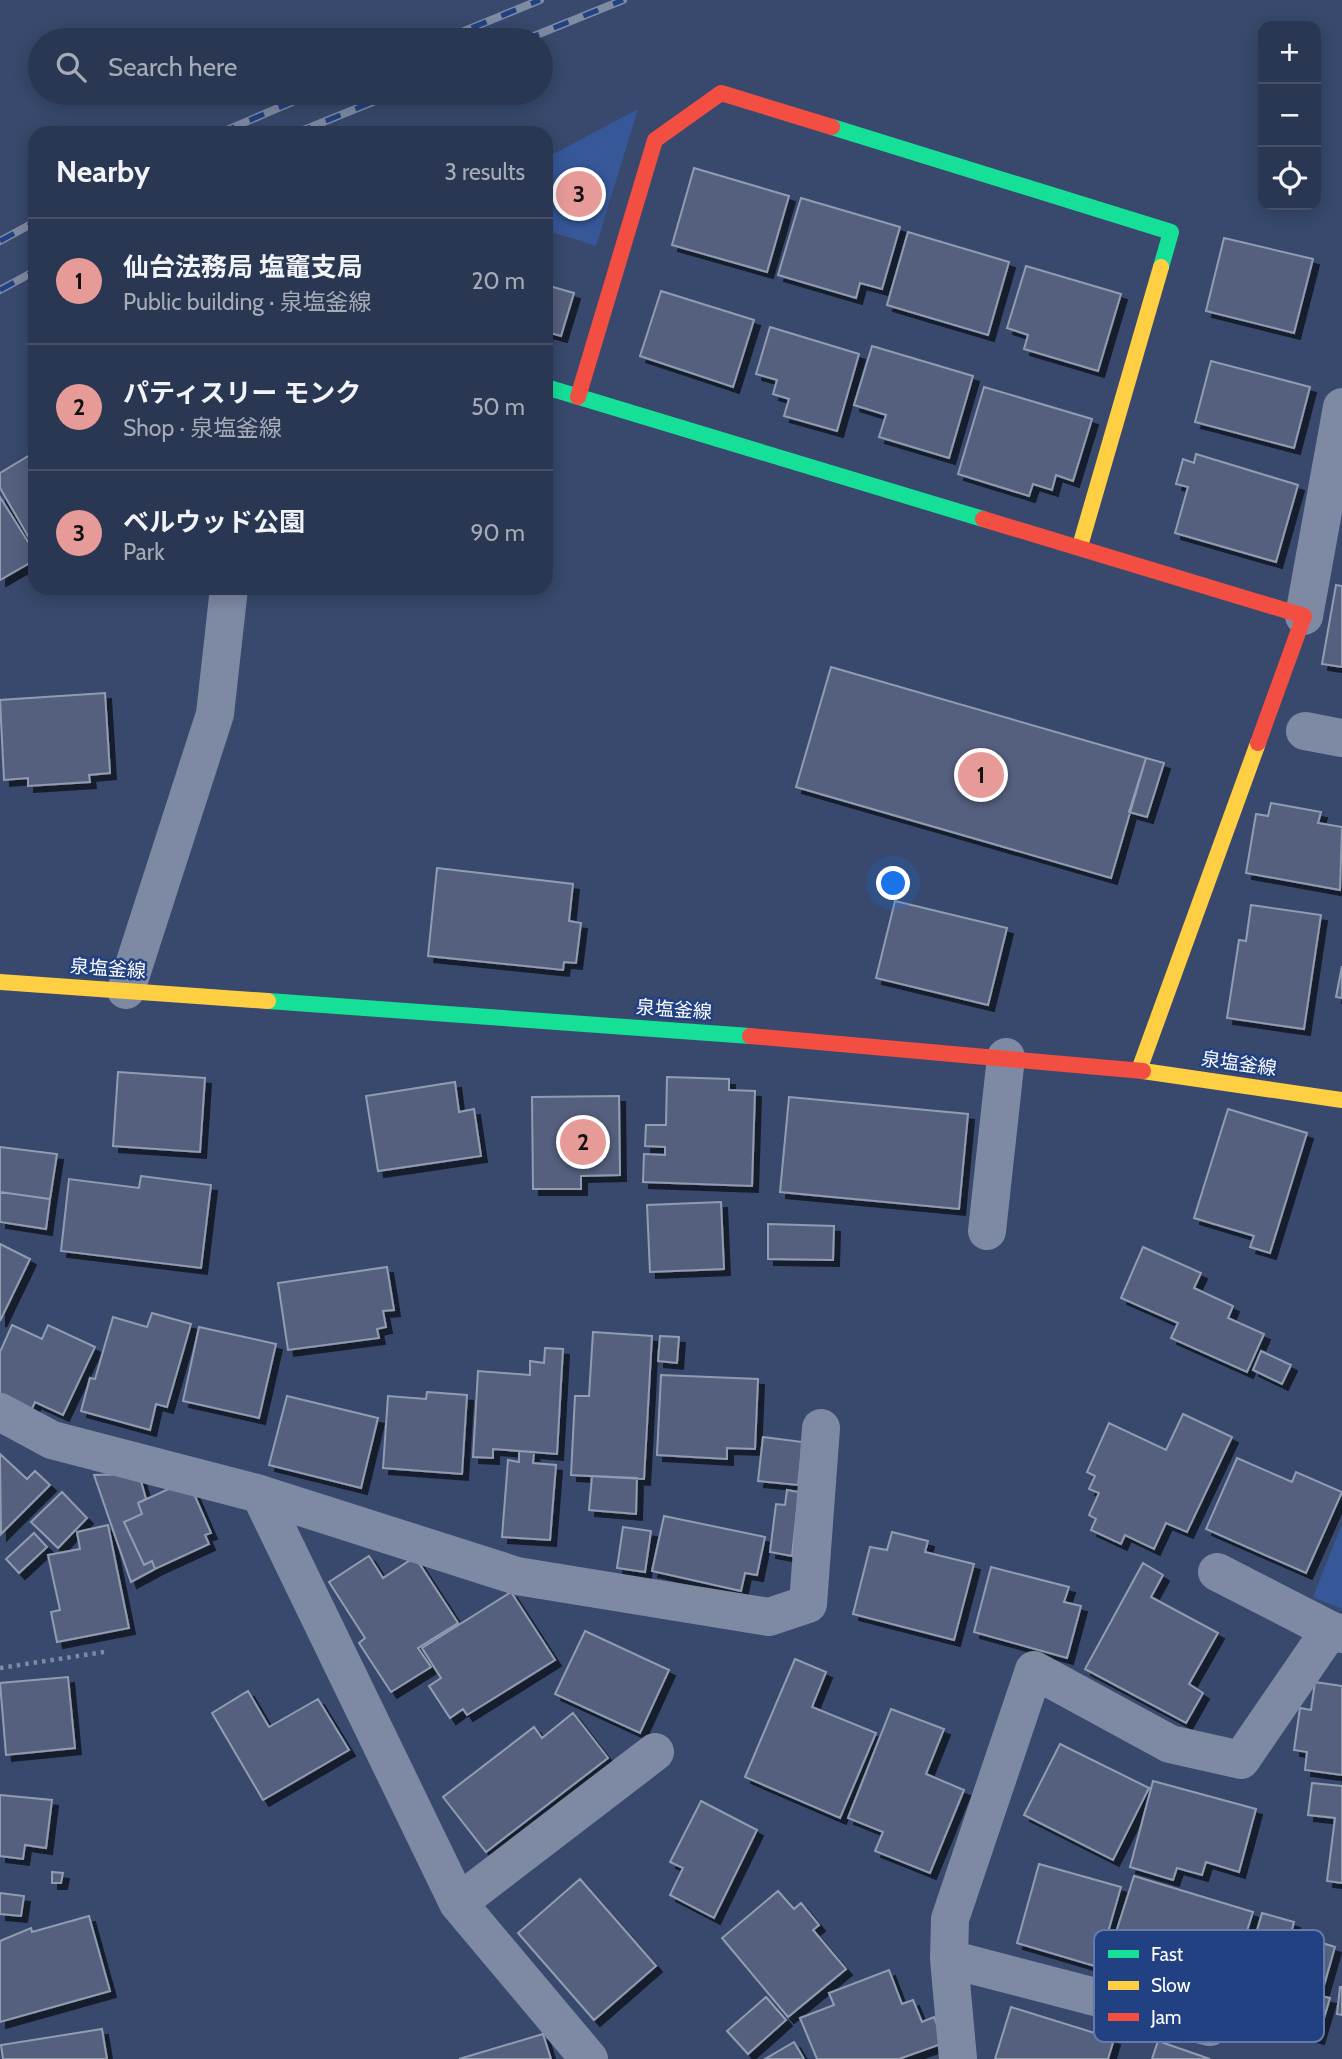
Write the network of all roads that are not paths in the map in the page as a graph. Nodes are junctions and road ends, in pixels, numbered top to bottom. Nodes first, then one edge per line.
1 (553, 389) edge
2 (578, 397) junction
3 (1342, 407) edge
4 (1080, 546) junction
5 (228, 595) edge
6 (1304, 616) junction
7 (1305, 731) dead end
8 (1342, 738) edge
9 (0, 982) edge
10 (126, 990) junction
11 (1006, 1058) junction
12 (1139, 1070) junction
13 (1342, 1100) edge
14 (987, 1231) dead end
15 (0, 1412) edge
16 (821, 1428) dead end
17 (260, 1494) junction
18 (1217, 1572) dead end
19 (1336, 1632) edge
20 (654, 1752) dead end
21 (458, 1903) junction
22 (948, 1959) junction
23 (1094, 1997) edge
24 (589, 2059) edge
25 (958, 2059) edge

1 - 2 street
2 - 4 street
2 - 4 street
3 - 6 street
4 - 6 street
5 - 10 street
6 - 12 street
7 - 8 street
9 - 10 street, 泉塩釜線
10 - 11 street, 泉塩釜線
11 - 12 street, 泉塩釜線
11 - 14 street
12 - 13 street, 泉塩釜線
15 - 17 street
16 - 17 street
17 - 21 street
18 - 19 street
19 - 22 street
20 - 21 street
21 - 24 street
22 - 23 street
22 - 25 street

